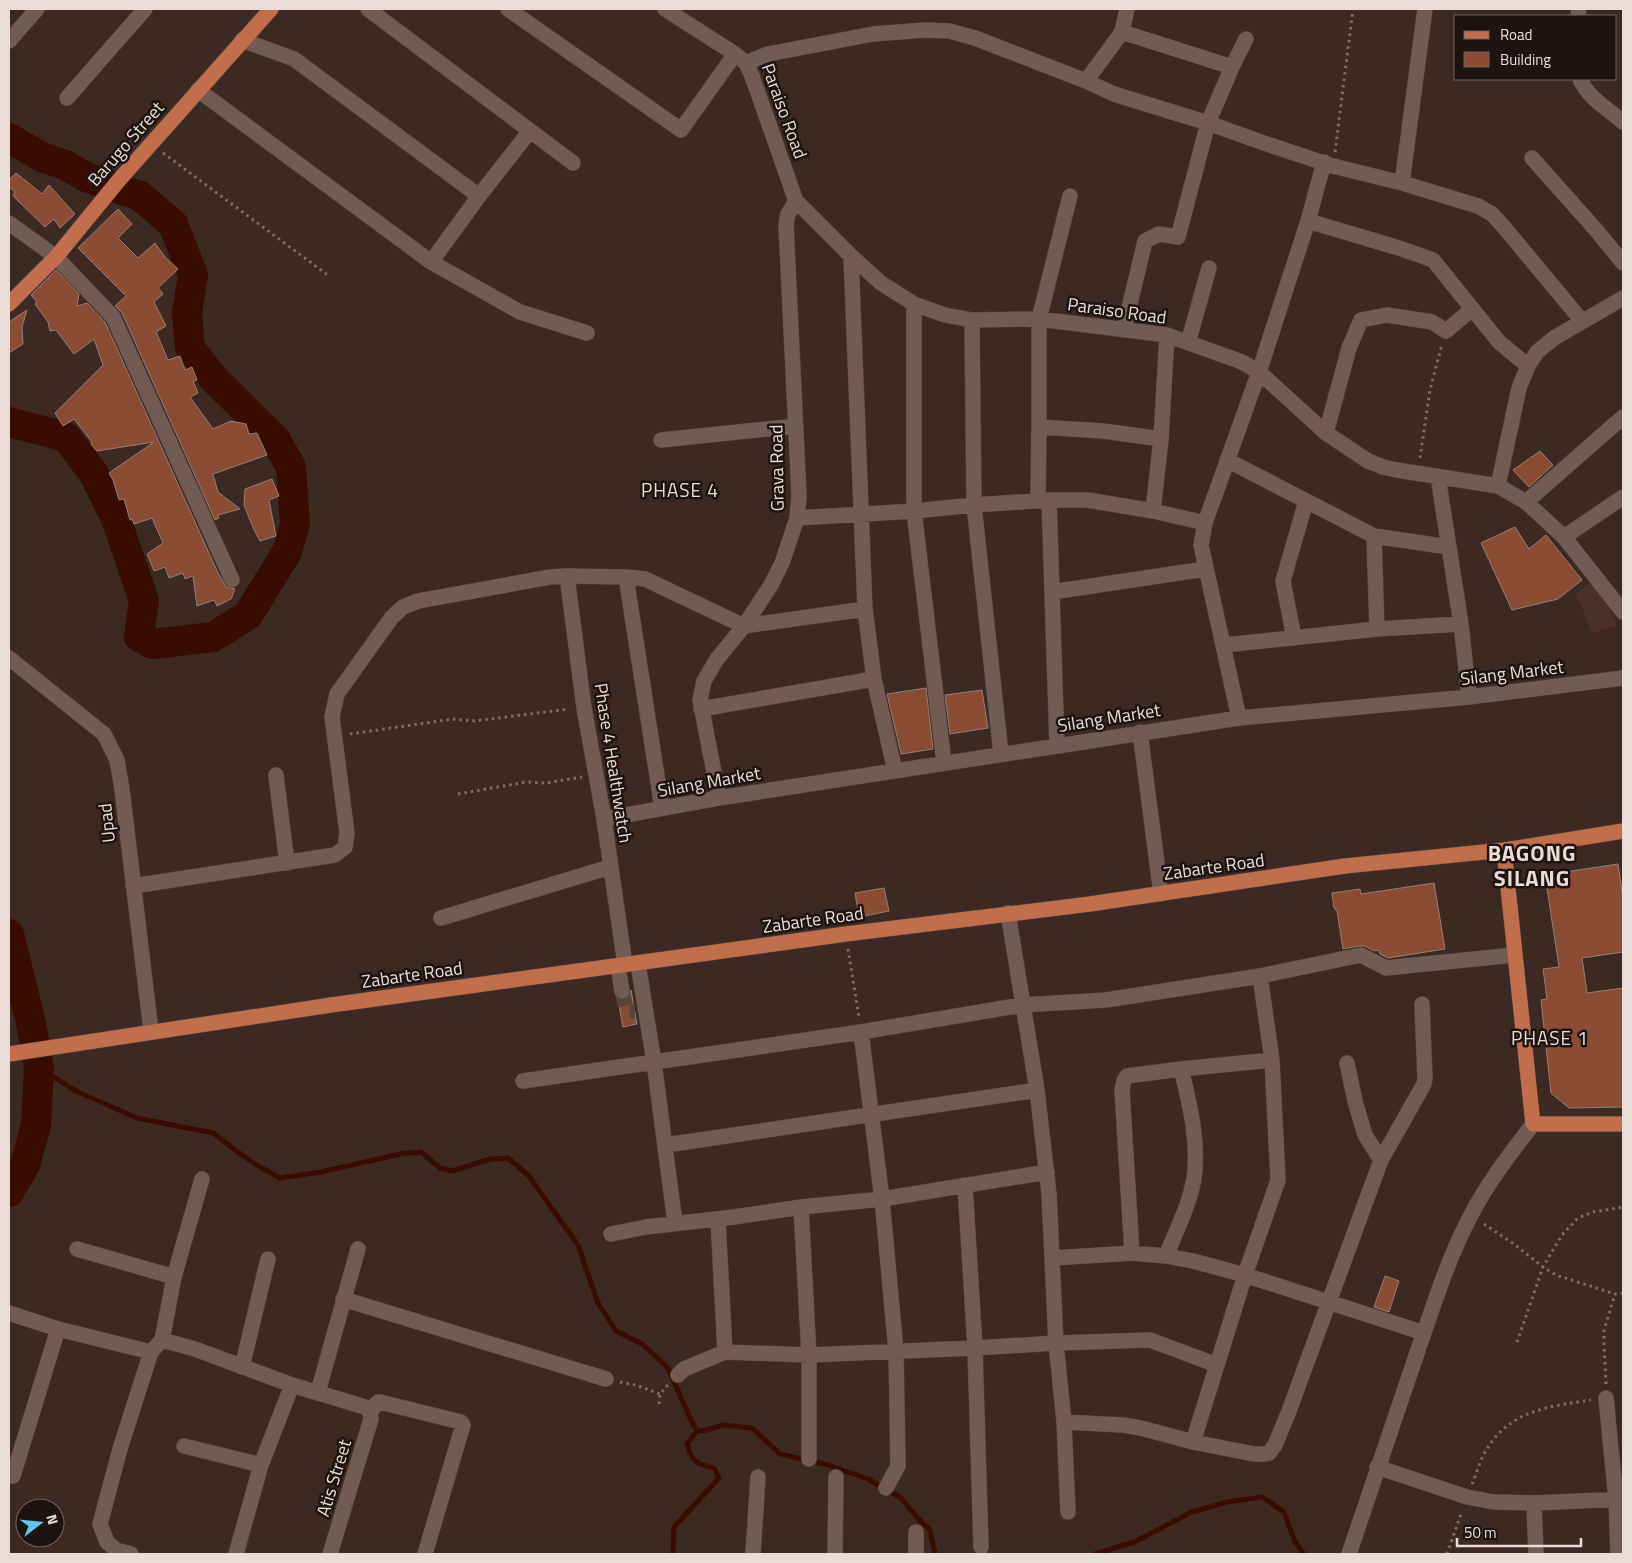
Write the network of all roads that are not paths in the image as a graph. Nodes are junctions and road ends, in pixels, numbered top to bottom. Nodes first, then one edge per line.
1 (37, 9) edge
2 (144, 9) edge
3 (271, 9) edge
4 (368, 9) edge
5 (508, 9) edge
6 (665, 9) edge
7 (1127, 9) edge
8 (1425, 9) edge
9 (1122, 32) junction
10 (1246, 39) dead end
11 (242, 40) junction
12 (9, 41) edge
13 (741, 58) junction
14 (1232, 67) junction
15 (1580, 80) edge
16 (1086, 81) junction
17 (198, 90) junction
18 (67, 98) dead end
19 (1623, 122) edge
20 (1208, 123) junction
21 (530, 131) junction
22 (1532, 158) dead end
23 (573, 163) dead end
24 (1329, 164) junction
25 (1402, 183) junction
26 (479, 196) junction
27 (1070, 196) dead end
28 (796, 201) junction
29 (1308, 221) junction
30 (9, 223) edge
31 (851, 256) junction
32 (56, 257) junction
33 (431, 262) junction
34 (1623, 263) edge
35 (1209, 268) dead end
36 (1623, 298) edge
37 (9, 304) edge
38 (914, 304) junction
39 (1472, 309) junction
40 (1039, 319) junction
41 (972, 320) junction
42 (1582, 321) junction
43 (1124, 329) junction
44 (586, 333) dead end
45 (1166, 335) junction
46 (1188, 343) junction
47 (1528, 366) junction
48 (1259, 372) junction
49 (1623, 417) edge
50 (796, 426) junction
51 (1040, 427) junction
52 (1326, 433) junction
53 (1161, 439) junction
54 (661, 440) dead end
55 (1227, 460) junction
56 (1438, 477) junction
57 (1498, 486) junction
58 (1623, 497) edge
59 (1043, 501) junction
60 (1306, 501) junction
61 (1526, 502) junction
62 (974, 505) junction
63 (914, 511) junction
64 (1153, 511) junction
65 (861, 514) junction
66 (797, 518) junction
67 (1205, 523) junction
68 (1374, 536) junction
69 (1564, 537) junction
70 (1449, 547) junction
71 (1205, 569) junction
72 (563, 576) junction
73 (626, 577) junction
74 (232, 580) dead end
75 (1052, 592) junction
76 (865, 609) junction
77 (1623, 612) edge
78 (1461, 624) junction
79 (744, 626) junction
80 (1377, 629) junction
81 (1294, 638) junction
82 (1224, 645) junction
83 (9, 658) edge
84 (1623, 678) edge
85 (874, 679) junction
86 (1468, 697) junction
87 (701, 709) junction
88 (1239, 718) junction
89 (1140, 732) junction
90 (1057, 745) junction
91 (1001, 754) junction
92 (944, 763) junction
93 (894, 771) junction
94 (276, 775) dead end
95 (719, 798) junction
96 (662, 808) junction
97 (604, 819) junction
98 (1623, 831) edge
99 (1504, 850) junction
100 (287, 862) junction
101 (610, 867) junction
102 (133, 886) junction
103 (1161, 894) junction
104 (1008, 913) junction
105 (441, 918) dead end
106 (1514, 955) junction
107 (627, 965) junction
108 (1260, 976) junction
109 (622, 991) tunnel mouth
110 (1022, 1004) junction
111 (1422, 1004) dead end
112 (151, 1031) junction
113 (861, 1032) junction
114 (9, 1054) edge
115 (1272, 1060) junction
116 (654, 1062) junction
117 (1347, 1063) dead end
118 (1181, 1069) junction
119 (523, 1081) dead end
120 (1037, 1090) junction
121 (872, 1115) junction
122 (1533, 1124) junction
123 (1623, 1124) edge
124 (666, 1144) junction
125 (1381, 1160) junction
126 (1046, 1172) junction
127 (202, 1179) dead end
128 (965, 1185) junction
129 (882, 1198) junction
130 (801, 1207) junction
131 (718, 1219) junction
132 (675, 1223) junction
133 (612, 1234) dead end
134 (77, 1249) dead end
135 (358, 1249) dead end
136 (1132, 1253) junction
137 (1166, 1256) junction
138 (1053, 1258) junction
139 (268, 1259) dead end
140 (1244, 1275) junction
141 (174, 1278) junction
142 (343, 1299) junction
143 (1328, 1303) junction
144 (9, 1313) edge
145 (58, 1329) junction
146 (1424, 1333) junction
147 (162, 1340) junction
148 (1056, 1343) junction
149 (975, 1348) junction
150 (151, 1352) junction
151 (725, 1352) junction
152 (896, 1352) junction
153 (809, 1355) junction
154 (1217, 1365) junction
155 (242, 1367) junction
156 (674, 1378) road end
157 (606, 1379) road end
158 (292, 1385) junction
159 (318, 1392) junction
160 (1606, 1398) road end
161 (370, 1412) junction
162 (1064, 1422) junction
163 (1193, 1442) junction
164 (184, 1446) dead end
165 (809, 1459) dead end
166 (262, 1465) junction
167 (1377, 1467) junction
168 (13, 1476) dead end
169 (758, 1477) dead end
170 (836, 1477) dead end
171 (886, 1488) dead end
172 (1619, 1499) edge
173 (1534, 1503) junction
174 (1068, 1512) dead end
175 (916, 1532) dead end
176 (981, 1547) dead end
177 (131, 1554) edge
178 (236, 1554) edge
179 (330, 1554) edge
180 (425, 1554) edge
181 (753, 1554) edge
182 (835, 1554) edge
183 (916, 1554) edge
184 (1349, 1554) edge
185 (1536, 1554) edge
186 (1618, 1554) edge

1 - 12 street
2 - 18 street
3 - 11 main road, Barugo Street
4 - 21 street
5 - 13 street
6 - 13 street, Paraiso Road
7 - 9 street
8 - 25 street
9 - 14 street
9 - 16 street
10 - 14 street
11 - 17 main road, Barugo Street
11 - 26 street
13 - 16 street
13 - 28 street, Paraiso Road
14 - 20 street
15 - 19 street
16 - 20 street
17 - 32 main road, Barugo Street
17 - 33 street
20 - 24 street
20 - 43 street
21 - 23 street
21 - 26 street
22 - 34 street
24 - 25 street
24 - 29 street
25 - 42 street
26 - 33 street
27 - 40 street
28 - 31 street, Paraiso Road
28 - 50 street, Grava Road
29 - 39 street
29 - 48 street
30 - 32 street
31 - 38 street, Paraiso Road
31 - 65 street
32 - 37 main road, Barugo Street
32 - 74 street
33 - 44 street
35 - 46 street
36 - 42 street
38 - 41 street, Paraiso Road
38 - 63 street
39 - 47 street
39 - 52 street
40 - 41 street, Paraiso Road
40 - 43 street, Paraiso Road
40 - 51 street
41 - 62 street
42 - 47 street
43 - 45 street, Paraiso Road
45 - 46 street, Paraiso Road
45 - 53 street
46 - 48 street, Paraiso Road
47 - 57 street
48 - 52 street, Paraiso Road
48 - 55 street
49 - 61 street
50 - 54 street
50 - 66 street, Grava Road
51 - 53 street
51 - 59 street
52 - 56 street, Paraiso Road
53 - 64 street
55 - 60 street
55 - 67 street
56 - 57 street, Paraiso Road
56 - 70 street
57 - 61 street, Paraiso Road
58 - 69 street
59 - 62 street
59 - 64 street
59 - 75 street
60 - 68 street
60 - 81 street
61 - 69 street, Paraiso Road
62 - 63 street
62 - 91 street
63 - 65 street
63 - 92 street
64 - 67 street
65 - 66 street
65 - 76 street
66 - 79 street, Grava Road
67 - 71 street
68 - 70 street
68 - 80 street
69 - 77 street, Paraiso Road
70 - 78 street
71 - 75 street
71 - 82 street
72 - 73 street
72 - 97 street, Phase 4 Healthwatch
72 - 100 street
73 - 79 street
73 - 96 street
75 - 90 street
76 - 79 street
76 - 85 street
78 - 80 street
78 - 86 street
79 - 87 street, Grava Road
80 - 81 street
81 - 82 street
82 - 88 street
83 - 102 street, Upad
84 - 86 street, Silang Market
85 - 87 street
85 - 93 street
86 - 88 street, Silang Market
87 - 95 street, Grava Road
88 - 89 street, Silang Market
89 - 90 street, Silang Market
89 - 103 street
90 - 91 street, Silang Market
91 - 92 street, Silang Market
92 - 93 street, Silang Market
93 - 95 street, Silang Market
94 - 100 street
95 - 96 street, Silang Market
96 - 97 street, Silang Market
97 - 101 street, Phase 4 Healthwatch
98 - 99 main road, Zabarte Road
99 - 103 main road, Zabarte Road
99 - 106 main road
100 - 102 street
101 - 105 street
101 - 107 street, Phase 4 Healthwatch
102 - 112 street, Upad
103 - 104 main road, Zabarte Road
104 - 107 main road, Zabarte Road
104 - 110 street
106 - 108 street
106 - 122 main road
107 - 109 street
107 - 112 main road, Zabarte Road
107 - 116 street
108 - 110 street
108 - 115 street
110 - 113 street
110 - 120 street
111 - 125 street
112 - 114 main road, Zabarte Road
113 - 116 street
113 - 121 street
115 - 118 street
115 - 140 street
116 - 119 street
116 - 124 street
117 - 125 street
118 - 136 street
118 - 137 street
120 - 121 street
120 - 126 street
121 - 124 street
121 - 129 street
122 - 123 main road
122 - 146 street
124 - 132 street
125 - 143 street
126 - 128 street
126 - 138 street
127 - 141 street
128 - 129 street
128 - 149 street
129 - 130 street
129 - 152 street
130 - 131 street
130 - 153 street
131 - 132 street
131 - 151 street
132 - 133 street
134 - 141 street
135 - 142 street
136 - 137 street
136 - 138 street
137 - 140 street
138 - 148 street
139 - 155 street
140 - 143 street
140 - 154 street
141 - 147 street
142 - 157 street
142 - 159 street
143 - 146 street
143 - 163 street
144 - 145 street
145 - 150 street
145 - 168 street
146 - 167 street
147 - 150 street
147 - 155 street
148 - 149 street
148 - 154 street
148 - 162 street
149 - 152 street
149 - 176 street
150 - 177 street
151 - 153 street
151 - 156 street
152 - 153 street
152 - 171 street
153 - 165 street
154 - 163 street
155 - 158 street
158 - 159 street
158 - 166 street
159 - 161 street
160 - 172 street
161 - 179 street, Atis Street
161 - 180 street
162 - 163 street
162 - 174 street
164 - 166 street
166 - 178 street
167 - 173 street
167 - 184 street
169 - 181 street
170 - 182 street
172 - 173 street
172 - 186 street
173 - 185 street
175 - 183 street

